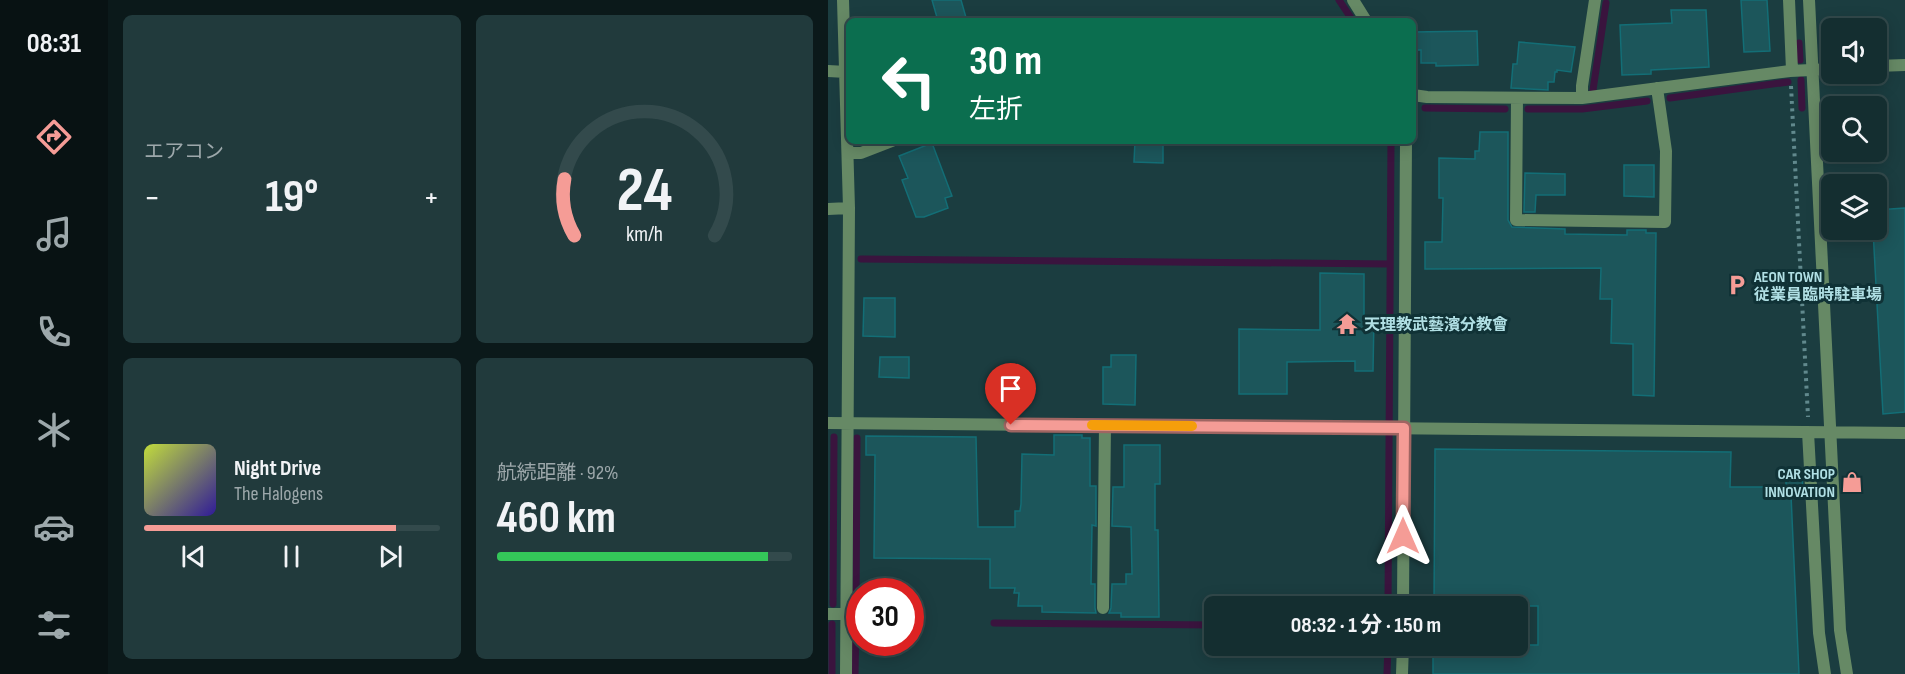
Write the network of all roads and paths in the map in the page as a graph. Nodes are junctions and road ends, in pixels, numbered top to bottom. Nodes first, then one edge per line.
1 (843, 0) edge
2 (1353, 0) edge
3 (1595, 0) edge
4 (1789, 0) edge
5 (1809, 0) edge
6 (1364, 18) edge
7 (1905, 65) edge
8 (1887, 66) edge
9 (1812, 70) junction
10 (1821, 70) edge
11 (828, 71) edge
12 (1791, 71) junction
13 (846, 72) joint
14 (1657, 88) junction
15 (1416, 95) edge
16 (1517, 98) junction
17 (1581, 98) junction
18 (848, 144) edge
19 (884, 144) edge
20 (1406, 144) edge
21 (848, 153) junction
22 (849, 208) junction
23 (828, 209) edge
24 (828, 423) edge
25 (848, 423) junction
26 (1105, 425) junction
27 (1401, 428) junction
28 (1808, 432) junction
29 (1830, 432) junction
30 (1905, 433) edge
31 (847, 578) edge
32 (1403, 596) edge
33 (1103, 608) dead end
34 (828, 614) edge
35 (846, 614) edge
36 (846, 656) edge
37 (1403, 656) edge
38 (846, 674) edge
39 (1402, 674) edge
40 (1825, 674) edge
41 (1847, 674) edge

1 - 13 street
2 - 6 street
3 - 17 street
4 - 12 street
5 - 9 street
7 - 8 street
9 - 10 street
9 - 12 street
9 - 29 street
11 - 13 street
12 - 14 street
12 - 28 path
14 - 16 street
14 - 17 street
15 - 16 street
16 - 17 street
18 - 21 street
19 - 21 street
20 - 27 street
21 - 22 street
22 - 23 street
22 - 25 street
24 - 25 street
25 - 26 street
25 - 31 street
26 - 27 street
26 - 33 street
27 - 28 street
27 - 32 street
28 - 29 street
28 - 40 street
29 - 30 street
29 - 41 street
34 - 35 street
36 - 38 street
37 - 39 street

